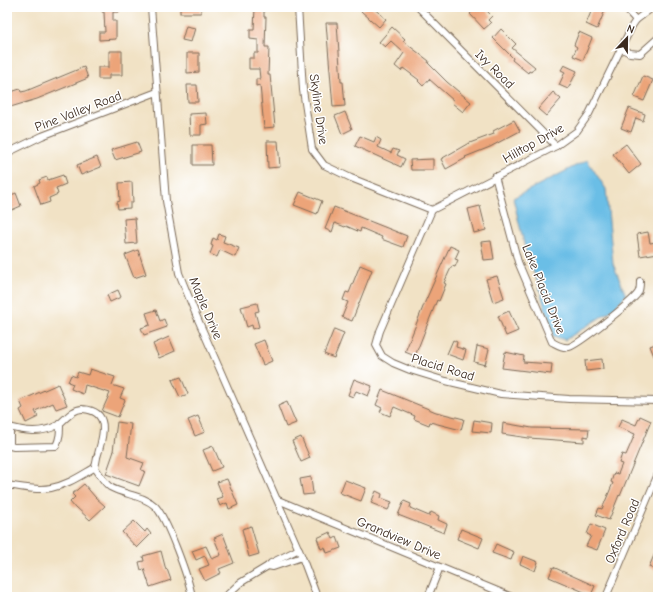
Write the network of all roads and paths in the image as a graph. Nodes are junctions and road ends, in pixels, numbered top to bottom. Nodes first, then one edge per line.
1 (151, 7) edge
2 (298, 7) edge
3 (418, 7) edge
4 (624, 7) edge
5 (653, 7) edge
6 (636, 20) junction
7 (658, 38) edge
8 (620, 48) junction
9 (157, 92) junction
10 (556, 146) junction
11 (7, 153) edge
12 (495, 176) junction
13 (432, 210) junction
14 (640, 281) dead end
15 (658, 401) edge
16 (60, 423) junction
17 (8, 427) edge
18 (95, 468) junction
19 (658, 474) edge
20 (7, 486) edge
21 (278, 500) junction
22 (299, 549) junction
23 (302, 557) junction
24 (283, 560) junction
25 (440, 567) junction
26 (192, 597) edge
27 (226, 597) edge
28 (316, 597) edge
29 (428, 597) edge
30 (512, 597) edge
31 (606, 597) edge

1 - 9 street, Maple Drive
2 - 13 street, Skyline Drive
3 - 10 street, Ivy Road
4 - 6 street
5 - 6 street, Hilltop Drive
6 - 8 street, Hilltop Drive
7 - 8 street
8 - 10 street, Hilltop Drive
9 - 11 street, Pine Valley Road
9 - 21 street, Maple Drive
10 - 12 street, Hilltop Drive
12 - 13 street, Hilltop Drive
12 - 14 street, Lake Placid Drive
13 - 15 street, Placid Road
16 - 17 street
16 - 17 street
16 - 18 street
18 - 20 street
18 - 26 street
19 - 31 street, Oxford Road
21 - 22 street, Maple Drive
21 - 25 street, Grandview Drive
22 - 23 street, Maple Drive
22 - 24 street
23 - 24 street
23 - 28 street, Maple Drive
24 - 27 street
25 - 29 street
25 - 30 street, Grandview Drive

